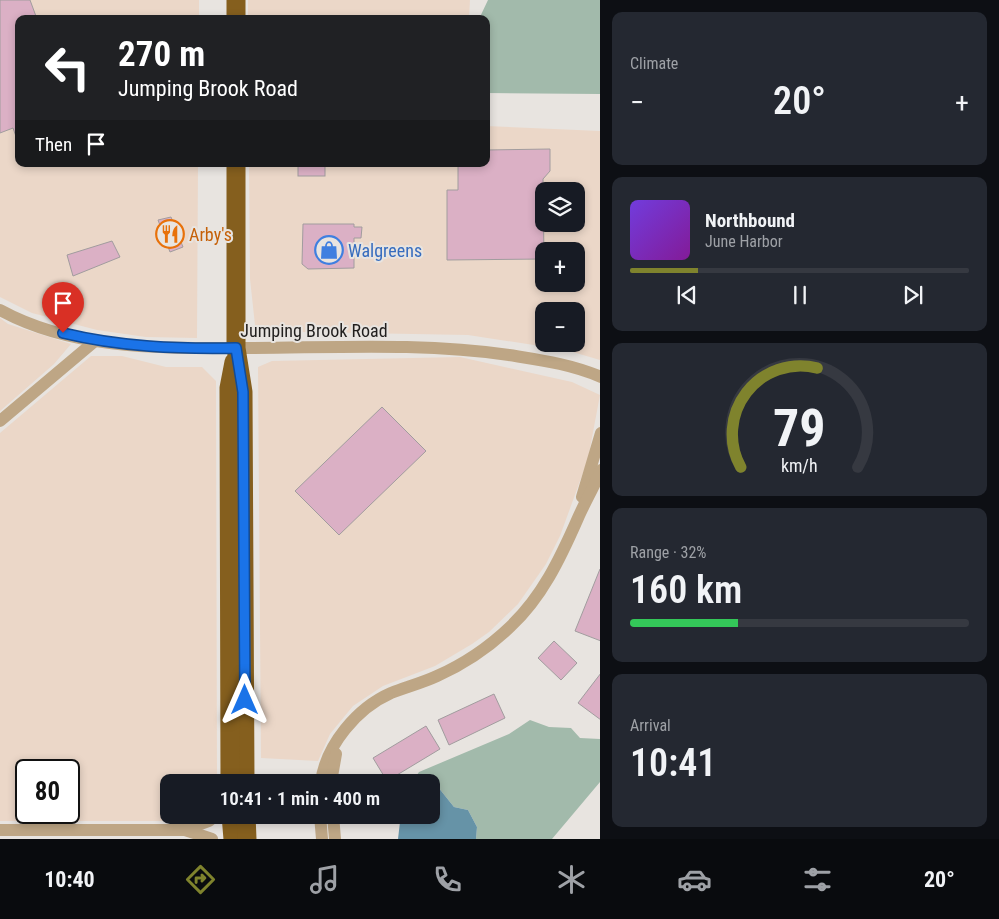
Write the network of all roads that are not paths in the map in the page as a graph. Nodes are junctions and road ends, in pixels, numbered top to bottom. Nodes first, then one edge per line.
1 (236, 0) edge
2 (236, 15) edge
3 (236, 167) edge
4 (0, 310) edge
5 (95, 341) junction
6 (236, 348) junction
7 (600, 377) edge
8 (0, 421) edge
9 (600, 433) edge
10 (600, 470) edge
11 (578, 517) junction
12 (342, 735) junction
13 (230, 774) edge
14 (246, 774) edge
15 (323, 774) edge
16 (332, 774) edge
17 (201, 824) edge
18 (232, 824) edge
19 (246, 824) edge
20 (321, 824) edge
21 (334, 824) edge
22 (0, 830) edge
23 (185, 830) junction
24 (212, 839) edge
25 (232, 839) edge
26 (247, 839) edge
27 (322, 839) edge
28 (335, 839) edge

1 - 2 highway
3 - 6 highway
4 - 5 street, Jumping Brook Road
5 - 6 street, Jumping Brook Road
5 - 8 street
6 - 7 street, Jumping Brook Road
6 - 13 highway
6 - 14 highway
9 - 11 street
10 - 11 street
11 - 12 street
12 - 15 street
12 - 16 street
17 - 23 street
18 - 25 highway
19 - 26 highway
20 - 27 street
21 - 28 street
22 - 23 street
23 - 24 street

